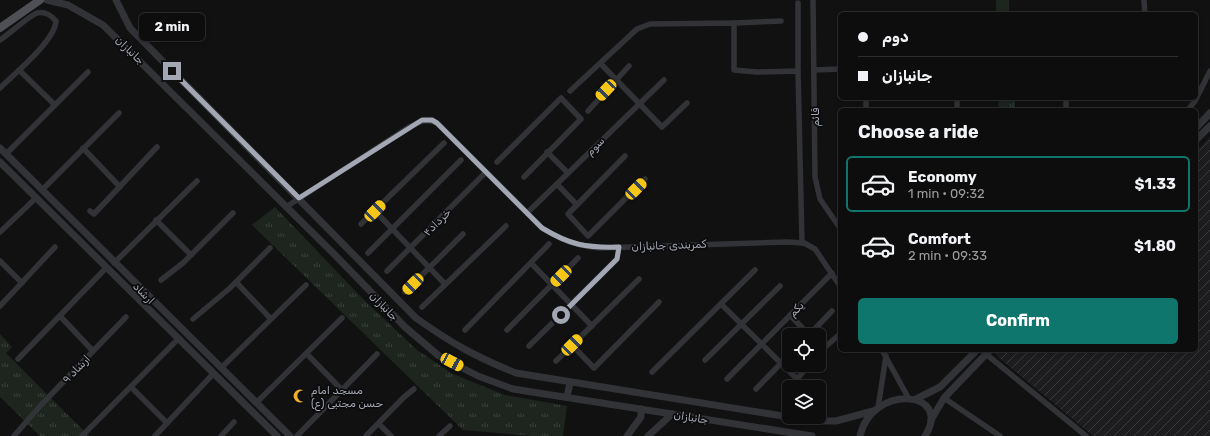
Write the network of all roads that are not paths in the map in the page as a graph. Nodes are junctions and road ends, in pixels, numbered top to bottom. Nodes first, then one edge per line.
1 (40, 0) edge
2 (47, 0) edge
3 (116, 0) edge
4 (122, 0) edge
5 (813, 0) edge
6 (1144, 0) edge
7 (798, 3) dead end
8 (119, 10) junction
9 (1145, 12) edge
10 (781, 21) dead end
11 (734, 23) junction
12 (0, 28) edge
13 (0, 40) edge
14 (600, 64) junction
15 (630, 66) dead end
16 (838, 69) edge
17 (19, 70) junction
18 (815, 70) junction
19 (798, 71) junction
20 (88, 72) dead end
21 (1210, 72) edge
22 (616, 80) junction
23 (664, 80) dead end
24 (0, 88) edge
25 (570, 91) dead end
26 (1198, 95) edge
27 (687, 103) dead end
28 (55, 105) junction
29 (638, 105) junction
30 (588, 111) dead end
31 (119, 113) dead end
32 (1210, 113) edge
33 (1198, 126) edge
34 (1210, 126) edge
35 (1198, 138) edge
36 (444, 143) dead end
37 (0, 148) edge
38 (83, 148) junction
39 (157, 148) dead end
40 (548, 152) junction
41 (6, 154) junction
42 (625, 156) dead end
43 (461, 160) dead end
44 (0, 162) edge
45 (497, 162) dead end
46 (486, 172) junction
47 (568, 173) junction
48 (524, 177) dead end
49 (645, 179) dead end
50 (197, 181) dead end
51 (557, 184) junction
52 (120, 187) junction
53 (42, 190) junction
54 (36, 198) junction
55 (299, 198) junction
56 (577, 205) junction
57 (286, 207) junction
58 (59, 208) junction
59 (90, 211) dead end
60 (375, 211) junction
61 (233, 213) dead end
62 (527, 213) junction
63 (53, 214) junction
64 (156, 220) junction
65 (361, 224) dead end
66 (838, 225) edge
67 (506, 226) dead end
68 (392, 229) junction
69 (0, 232) edge
70 (463, 234) dead end
71 (802, 243) junction
72 (550, 244) dead end
73 (55, 247) dead end
74 (619, 247) junction
75 (270, 248) dead end
76 (410, 248) junction
77 (368, 253) dead end
78 (191, 255) junction
79 (578, 258) dead end
80 (0, 260) edge
81 (114, 263) junction
82 (531, 263) junction
83 (106, 268) junction
84 (430, 268) junction
85 (755, 270) dead end
86 (387, 271) dead end
87 (832, 273) junction
88 (638, 278) dead end
89 (132, 280) junction
90 (161, 280) dead end
91 (22, 282) junction
92 (236, 282) junction
93 (838, 283) edge
94 (445, 284) junction
95 (552, 284) junction
96 (306, 285) dead end
97 (126, 286) junction
98 (780, 286) dead end
99 (405, 292) dead end
100 (659, 302) dead end
101 (572, 304) junction
102 (721, 304) junction
103 (0, 306) edge
104 (422, 307) dead end
105 (832, 312) dead end
106 (790, 315) junction
107 (60, 316) junction
108 (126, 317) dead end
109 (270, 318) junction
110 (342, 318) dead end
111 (193, 319) dead end
112 (741, 325) junction
113 (592, 326) junction
114 (802, 328) edge
115 (816, 328) edge
116 (465, 330) dead end
117 (507, 330) dead end
118 (838, 336) edge
119 (179, 338) junction
120 (761, 344) junction
121 (572, 345) junction
122 (529, 346) dead end
123 (826, 346) edge
124 (93, 351) junction
125 (203, 351) junction
126 (883, 352) edge
127 (975, 352) edge
128 (988, 352) edge
129 (307, 354) junction
130 (377, 354) dead end
131 (197, 356) junction
132 (886, 356) junction
133 (18, 359) dead end
134 (705, 360) dead end
135 (556, 361) dead end
136 (780, 364) joint
137 (221, 368) junction
138 (652, 372) dead end
139 (789, 372) edge
140 (803, 372) edge
141 (214, 373) junction
142 (727, 379) dead end
143 (570, 383) junction
144 (131, 387) junction
145 (414, 389) dead end
146 (756, 389) dead end
147 (342, 390) junction
148 (567, 398) junction
149 (944, 398) junction
150 (912, 399) junction
151 (256, 403) junction
152 (640, 409) junction
153 (875, 410) junction
154 (672, 414) junction
155 (782, 416) edge
156 (274, 420) junction
157 (931, 420) junction
158 (826, 421) edge
159 (234, 422) dead end
160 (167, 423) junction
161 (379, 424) junction
162 (268, 426) junction
163 (450, 426) dead end
164 (14, 436) edge
165 (82, 436) edge
166 (155, 436) edge
167 (221, 436) edge
168 (277, 436) edge
169 (290, 436) edge
170 (297, 436) edge
171 (366, 436) edge
172 (391, 436) edge
173 (439, 436) edge
174 (627, 436) edge
175 (648, 436) edge
176 (812, 436) edge
177 (860, 436) edge
178 (925, 436) edge
179 (1000, 436) edge
180 (1086, 436) edge

1 - 12 main road
2 - 57 street, جانبازان
3 - 8 street, جانبازان
4 - 8 street
5 - 18 street, قائم
6 - 9 street
7 - 19 street
8 - 55 street, جانبازان
10 - 11 street
11 - 14 street
11 - 19 street
13 - 17 street
14 - 22 street
14 - 25 street
15 - 22 street
16 - 18 street
17 - 24 street
17 - 28 street
18 - 66 street, قائم
19 - 71 street
20 - 28 street
21 - 26 street
22 - 29 street
22 - 30 street
23 - 29 street, سوم
27 - 29 street
28 - 41 street
29 - 47 street, سوم
31 - 38 street
32 - 33 street
34 - 35 street
36 - 60 street
37 - 41 street, ارشاد
38 - 52 street
38 - 53 street
39 - 52 street
40 - 45 street
40 - 47 street
40 - 48 street
41 - 53 street, ارشاد
42 - 56 street
43 - 68 street
44 - 54 street, ارشاد
46 - 55 street, کمربندی جانبازان
46 - 62 street, کمربندی جانبازان
46 - 76 street, خرداد۴
47 - 51 street, سوم
49 - 56 street
50 - 64 street
51 - 56 street
51 - 62 street, سوم
52 - 59 street
53 - 58 street, ارشاد
54 - 63 street, ارشاد
54 - 69 street
55 - 57 street, کمربندی جانبازان
55 - 143 street, جانبازان
57 - 148 street, جانبازان
58 - 63 street
58 - 81 street, ارشاد
60 - 65 street
60 - 68 street
61 - 78 street
62 - 74 street, کمربندی جانبازان
63 - 83 street, ارشاد
64 - 78 street
64 - 81 street
67 - 94 street
68 - 76 street
68 - 77 street
70 - 84 street
71 - 74 street, کمربندی جانبازان
71 - 87 street
72 - 82 street
73 - 91 street
74 - 101 street
75 - 92 street
76 - 84 street
76 - 86 street, خرداد۴
78 - 90 street
79 - 95 street
80 - 91 street
81 - 89 street, ارشاد
82 - 95 street
82 - 116 street
83 - 97 street, ارشاد
83 - 107 street
84 - 94 street
84 - 99 street
85 - 102 street
87 - 93 street
87 - 106 street, یکم
88 - 113 street
89 - 97 street
89 - 125 street, ارشاد
91 - 103 street
92 - 109 street
92 - 111 street
94 - 104 street
95 - 101 street
95 - 117 street
96 - 109 street
97 - 119 street, ارشاد
98 - 112 street
100 - 121 street
101 - 113 street
101 - 122 street
102 - 112 street
102 - 138 street
105 - 115 street
106 - 114 street
106 - 120 street, یکم
107 - 124 street
107 - 133 street
108 - 124 street, ارشاد ۹
109 - 137 street
110 - 129 street
112 - 120 street
112 - 134 street
113 - 121 street
118 - 123 street
119 - 131 street, ارشاد
119 - 144 street
120 - 136 street
120 - 142 street, یکم
121 - 135 street
124 - 164 street, ارشاد ۹
125 - 131 street
125 - 137 street, ارشاد
126 - 132 street
127 - 150 street, جانبازان
128 - 149 street
128 - 180 street
129 - 147 street
129 - 151 street
130 - 147 street
131 - 141 street, ارشاد
132 - 150 street
132 - 153 street
136 - 146 street
137 - 151 street, ارشاد
139 - 140 street
141 - 160 street
141 - 162 street, ارشاد
143 - 148 street
143 - 155 street, جانبازان
144 - 160 street
144 - 165 street
145 - 161 street
147 - 170 street
148 - 152 street, جانبازان
149 - 157 street
149 - 179 street
150 - 153 street, جانبازان
150 - 157 street
151 - 156 street, ارشاد
152 - 154 street, جانبازان
152 - 174 street
153 - 158 street, جانبازان
153 - 177 street
154 - 175 street
154 - 176 street, جانبازان
156 - 162 street
156 - 169 street, ارشاد
157 - 178 street
159 - 167 street
160 - 166 street
161 - 171 street
161 - 172 street
162 - 168 street, ارشاد
163 - 173 street

